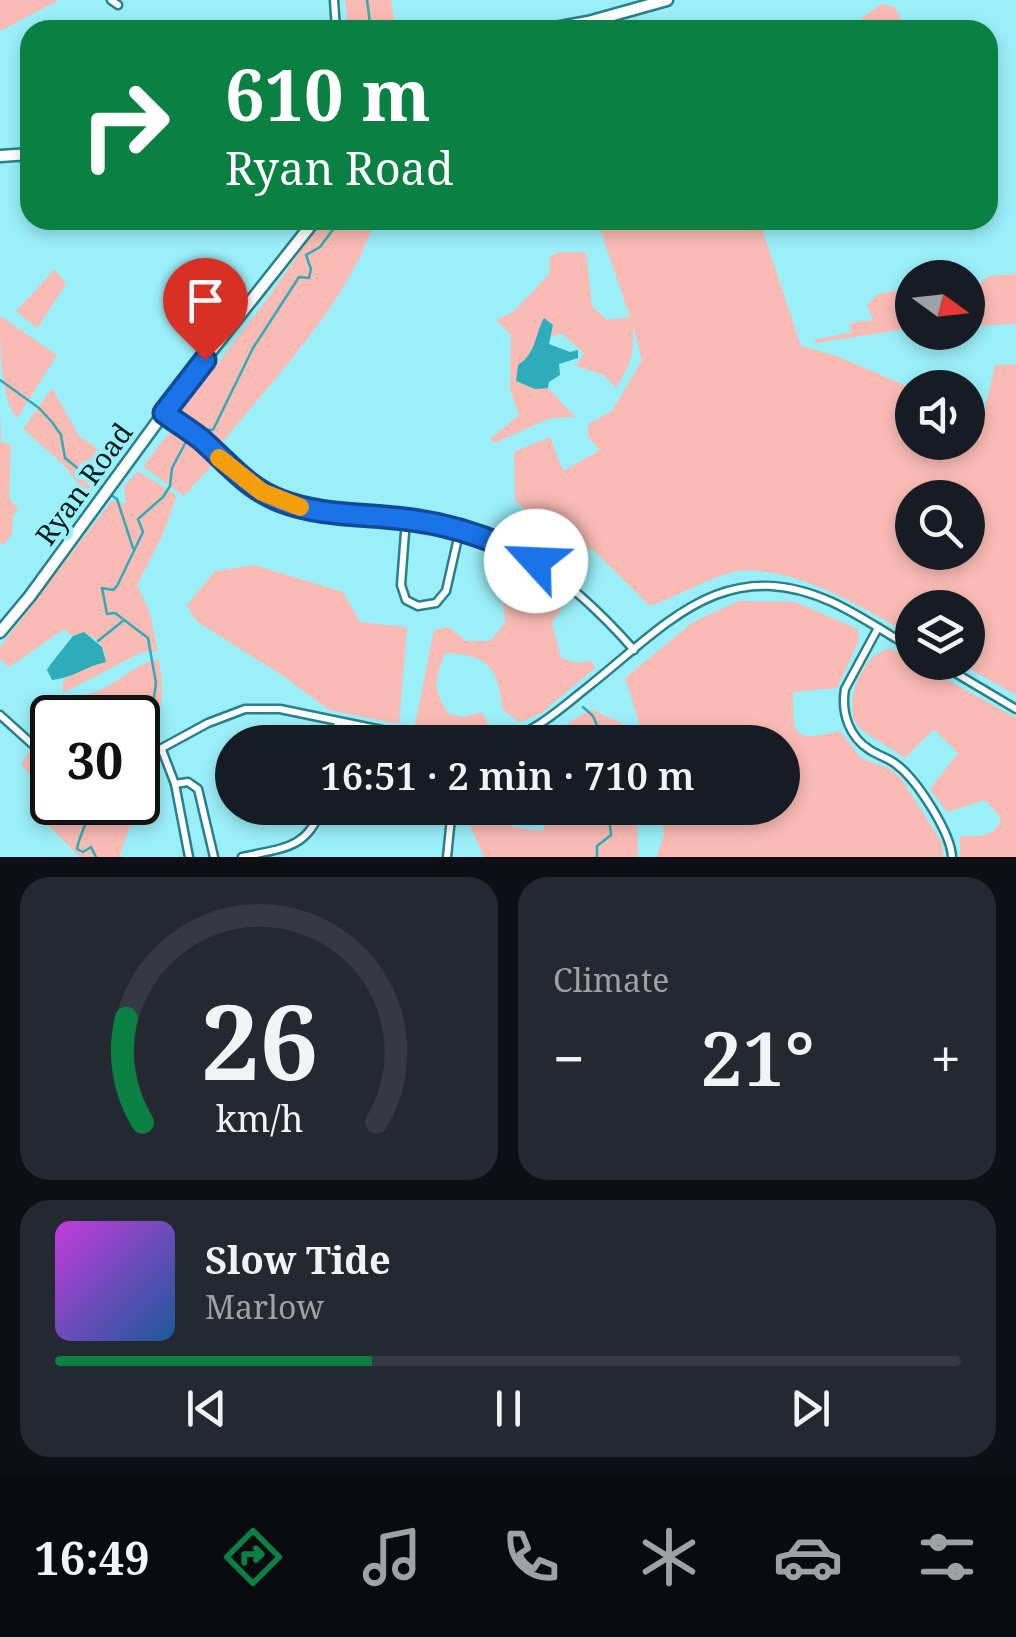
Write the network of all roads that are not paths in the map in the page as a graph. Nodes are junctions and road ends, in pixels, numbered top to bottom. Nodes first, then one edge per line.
1 (668, 0) edge
2 (593, 20) edge
3 (307, 230) edge
4 (164, 413) junction
5 (406, 519) junction
6 (460, 529) junction
7 (878, 628) junction
8 (0, 632) edge
9 (895, 638) edge
10 (634, 650) junction
11 (968, 680) edge
12 (1016, 708) edge
13 (0, 716) edge
14 (338, 722) junction
15 (337, 725) edge
16 (353, 725) edge
17 (539, 725) edge
18 (30, 742) edge
19 (162, 750) joint
20 (175, 784) junction
21 (316, 825) edge
22 (450, 825) edge
23 (190, 857) edge
24 (214, 857) edge
25 (242, 857) edge
26 (447, 857) edge
27 (952, 857) edge

1 - 2 main road
3 - 4 main road, Ryan Road
4 - 5 street
4 - 8 main road, Ryan Road
5 - 6 street
5 - 6 street
6 - 10 street
7 - 9 street
7 - 10 street
7 - 27 street
10 - 17 street
11 - 12 street
13 - 18 street
14 - 15 street
14 - 16 street
14 - 19 street
19 - 20 street
20 - 23 street
20 - 24 street
21 - 25 street
22 - 26 street

